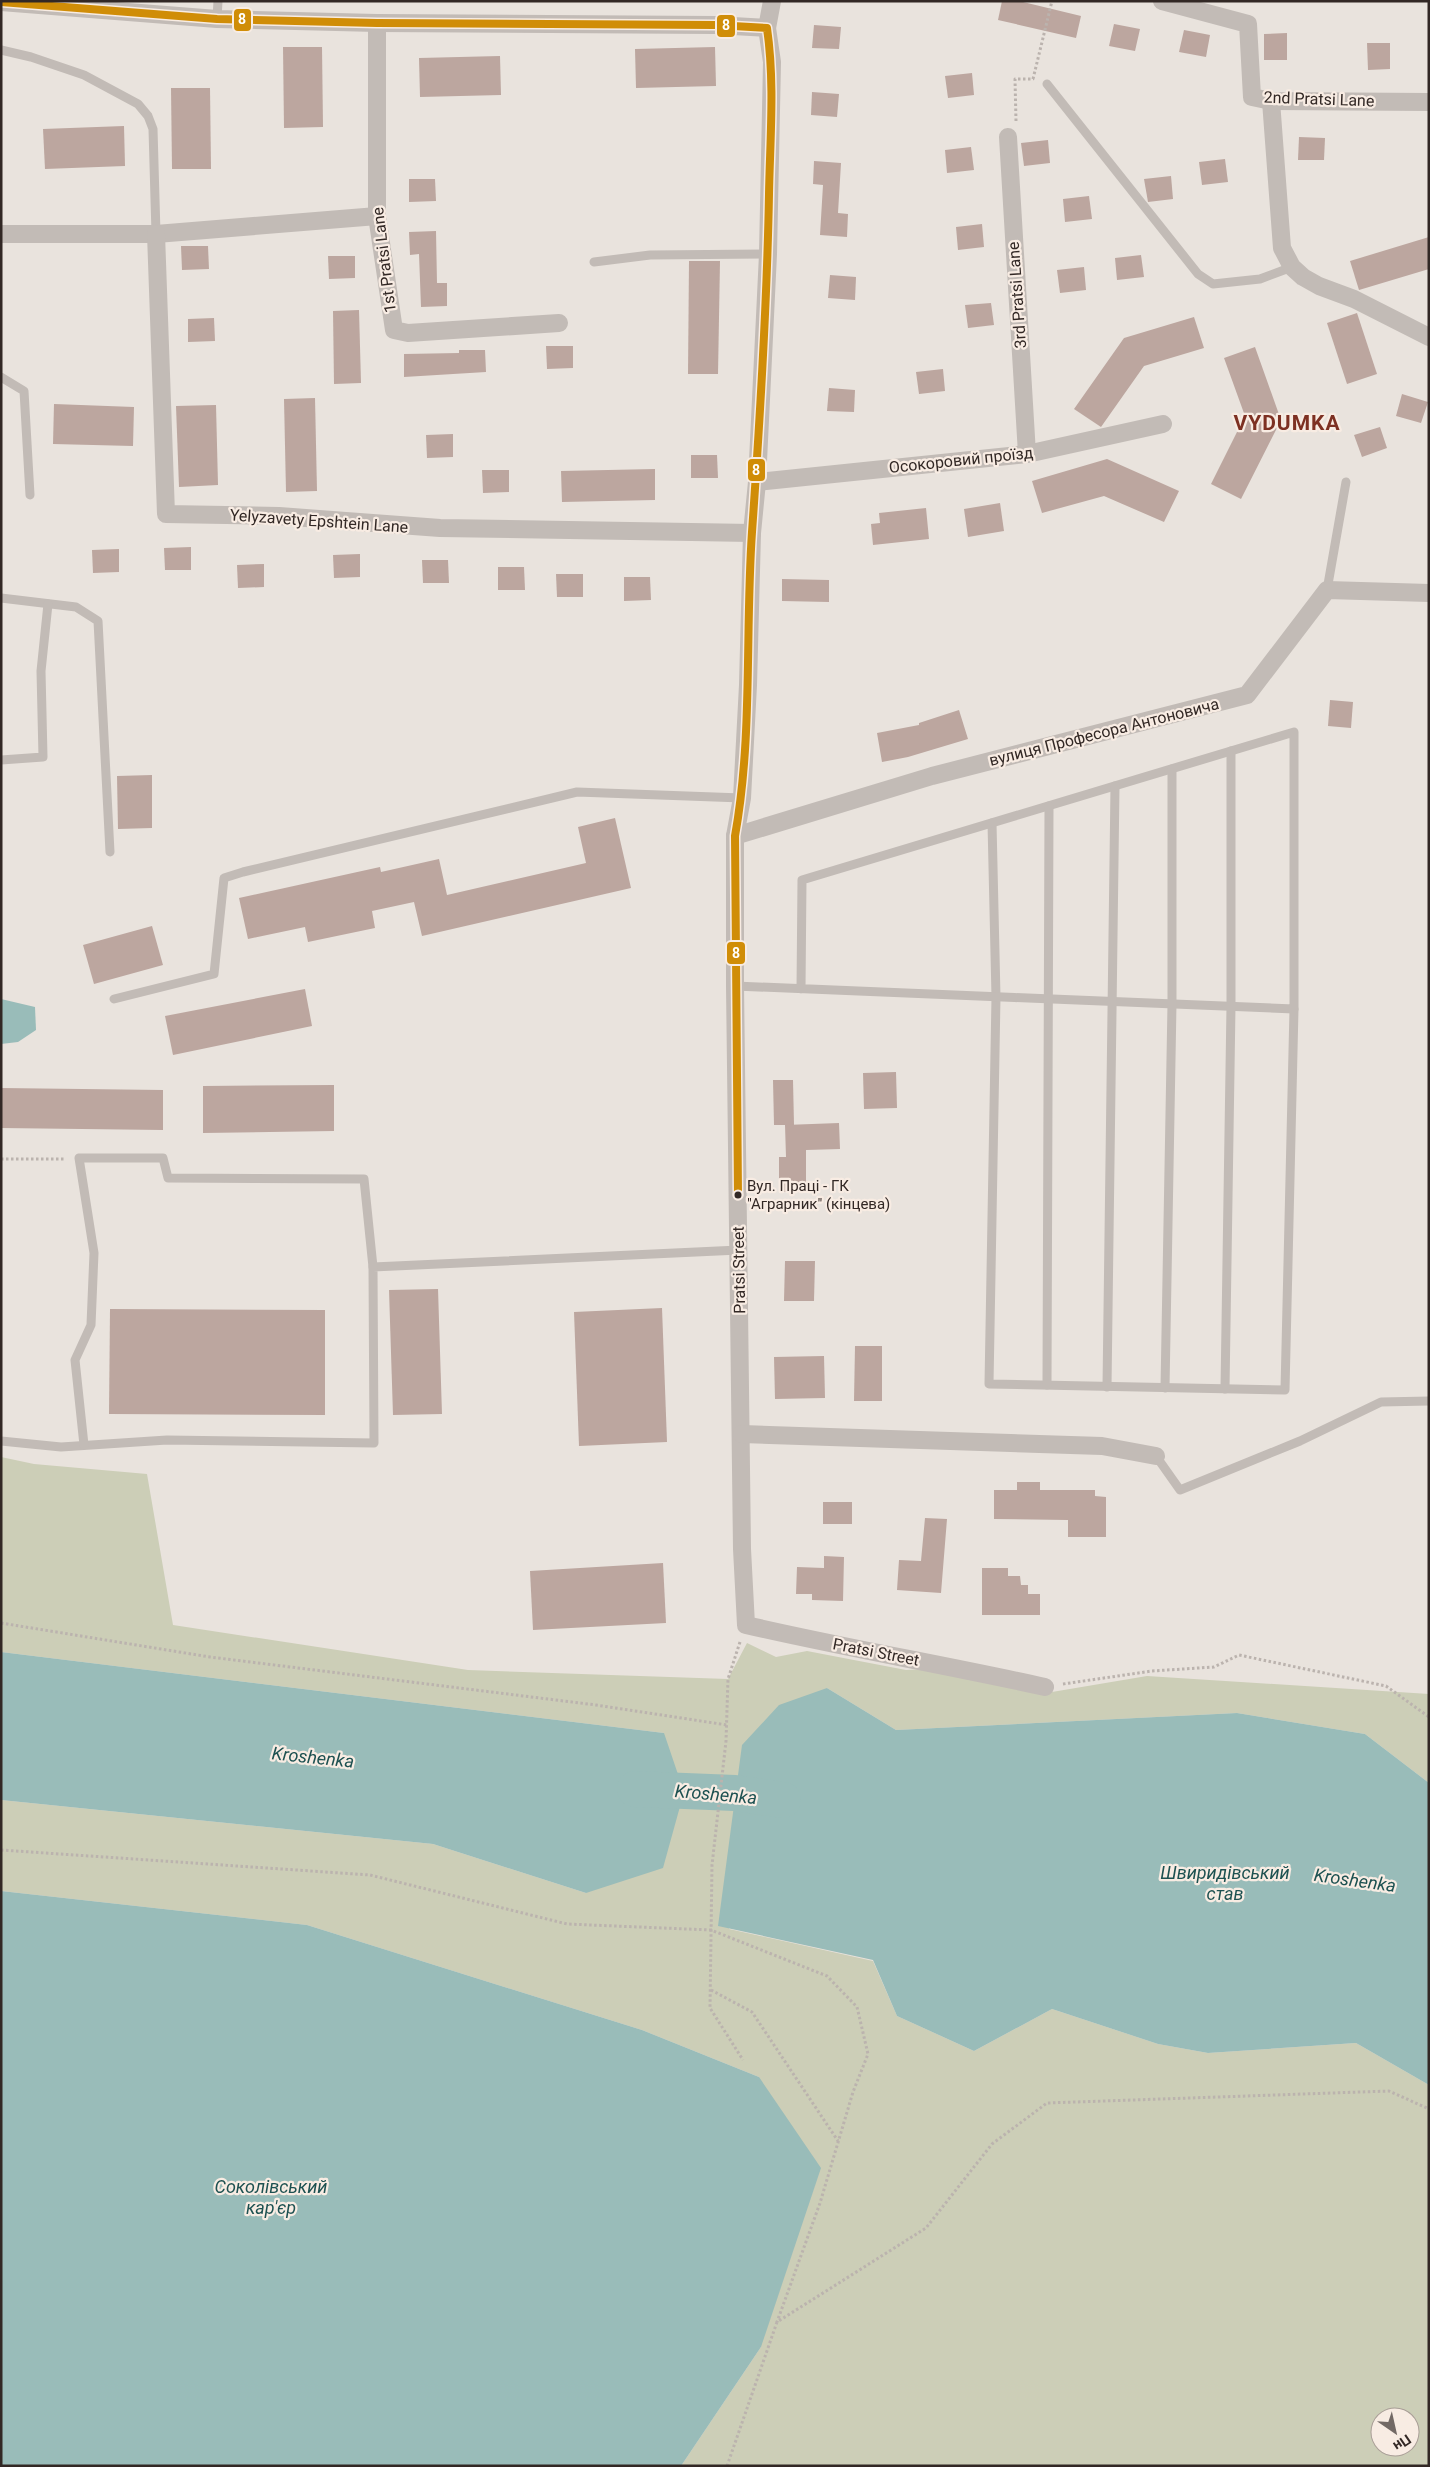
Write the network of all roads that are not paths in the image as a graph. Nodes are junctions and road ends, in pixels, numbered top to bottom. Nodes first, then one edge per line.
1 (218, 1) edge
2 (772, 1) edge
3 (1162, 1) edge
4 (1, 2) edge
5 (217, 19) junction
6 (377, 23) junction
7 (767, 28) junction
8 (1, 50) edge
9 (1047, 84) dead end
10 (1271, 101) junction
11 (1429, 102) edge
12 (1008, 137) road end
13 (377, 216) junction
14 (1, 234) edge
15 (156, 234) junction
16 (768, 254) junction
17 (594, 262) dead end
18 (1292, 267) junction
19 (559, 323) dead end
20 (1429, 337) edge
21 (1, 377) edge
22 (1163, 424) dead end
23 (1027, 454) junction
24 (757, 482) junction
25 (1346, 482) dead end
26 (30, 496) dead end
27 (752, 533) junction
28 (1327, 590) junction
29 (1429, 593) edge
30 (1, 598) edge
31 (48, 604) junction
32 (1231, 751) junction
33 (1, 760) edge
34 (1172, 769) junction
35 (1115, 786) junction
36 (742, 798) junction
37 (1049, 806) junction
38 (992, 823) junction
39 (736, 836) junction
40 (110, 852) dead end
41 (735, 986) junction
42 (801, 989) junction
43 (996, 997) junction
44 (114, 999) dead end
45 (1049, 999) junction
46 (1112, 1001) junction
47 (1172, 1004) junction
48 (1231, 1006) junction
49 (1294, 1009) junction
50 (739, 1250) junction
51 (373, 1267) junction
52 (1047, 1385) junction
53 (1107, 1386) junction
54 (1166, 1388) junction
55 (1225, 1389) junction
56 (1429, 1401) edge
57 (742, 1434) junction
58 (1, 1441) edge
59 (84, 1445) junction
60 (1156, 1456) joint
61 (1045, 1687) road end

1 - 5 lane
2 - 7 street, Pratsi Street
3 - 10 street, 2nd Pratsi Lane
4 - 5 street
5 - 6 street
6 - 7 street
6 - 13 street, 1st Pratsi Lane
7 - 16 street, Pratsi Street
8 - 15 lane
9 - 18 lane
10 - 11 street, 2nd Pratsi Lane
10 - 18 street
12 - 23 street, 3rd Pratsi Lane
13 - 15 street
13 - 19 street, 1st Pratsi Lane
14 - 15 street
15 - 27 street, Yelyzavety Epshtein Lane
16 - 17 lane
16 - 24 street, Pratsi Street
18 - 20 street
21 - 26 lane
22 - 23 street, Осокоровий проїзд
23 - 24 street, Осокоровий проїзд
24 - 27 street, Pratsi Street
25 - 28 lane
27 - 36 street, Pratsi Street
28 - 29 street
28 - 39 street, вулиця Професора Антоновича
30 - 31 lane
31 - 33 lane
31 - 40 lane
32 - 34 lane
32 - 48 lane
32 - 49 lane
34 - 35 lane
34 - 47 lane
35 - 37 lane
35 - 46 lane
36 - 39 street, Pratsi Street
36 - 44 lane
37 - 38 lane
37 - 45 lane
38 - 42 lane
38 - 43 lane
39 - 41 street, Pratsi Street
41 - 42 lane
41 - 50 street, Pratsi Street
42 - 43 lane
43 - 45 lane
43 - 52 lane
45 - 46 lane
45 - 52 lane
46 - 47 lane
46 - 53 lane
47 - 48 lane
47 - 54 lane
48 - 49 lane
48 - 55 lane
49 - 55 lane
50 - 51 lane
50 - 57 street, Pratsi Street
51 - 59 lane
51 - 59 lane
52 - 53 lane
53 - 54 lane
54 - 55 lane
56 - 60 lane
57 - 60 street
57 - 61 street, Pratsi Street
58 - 59 lane

